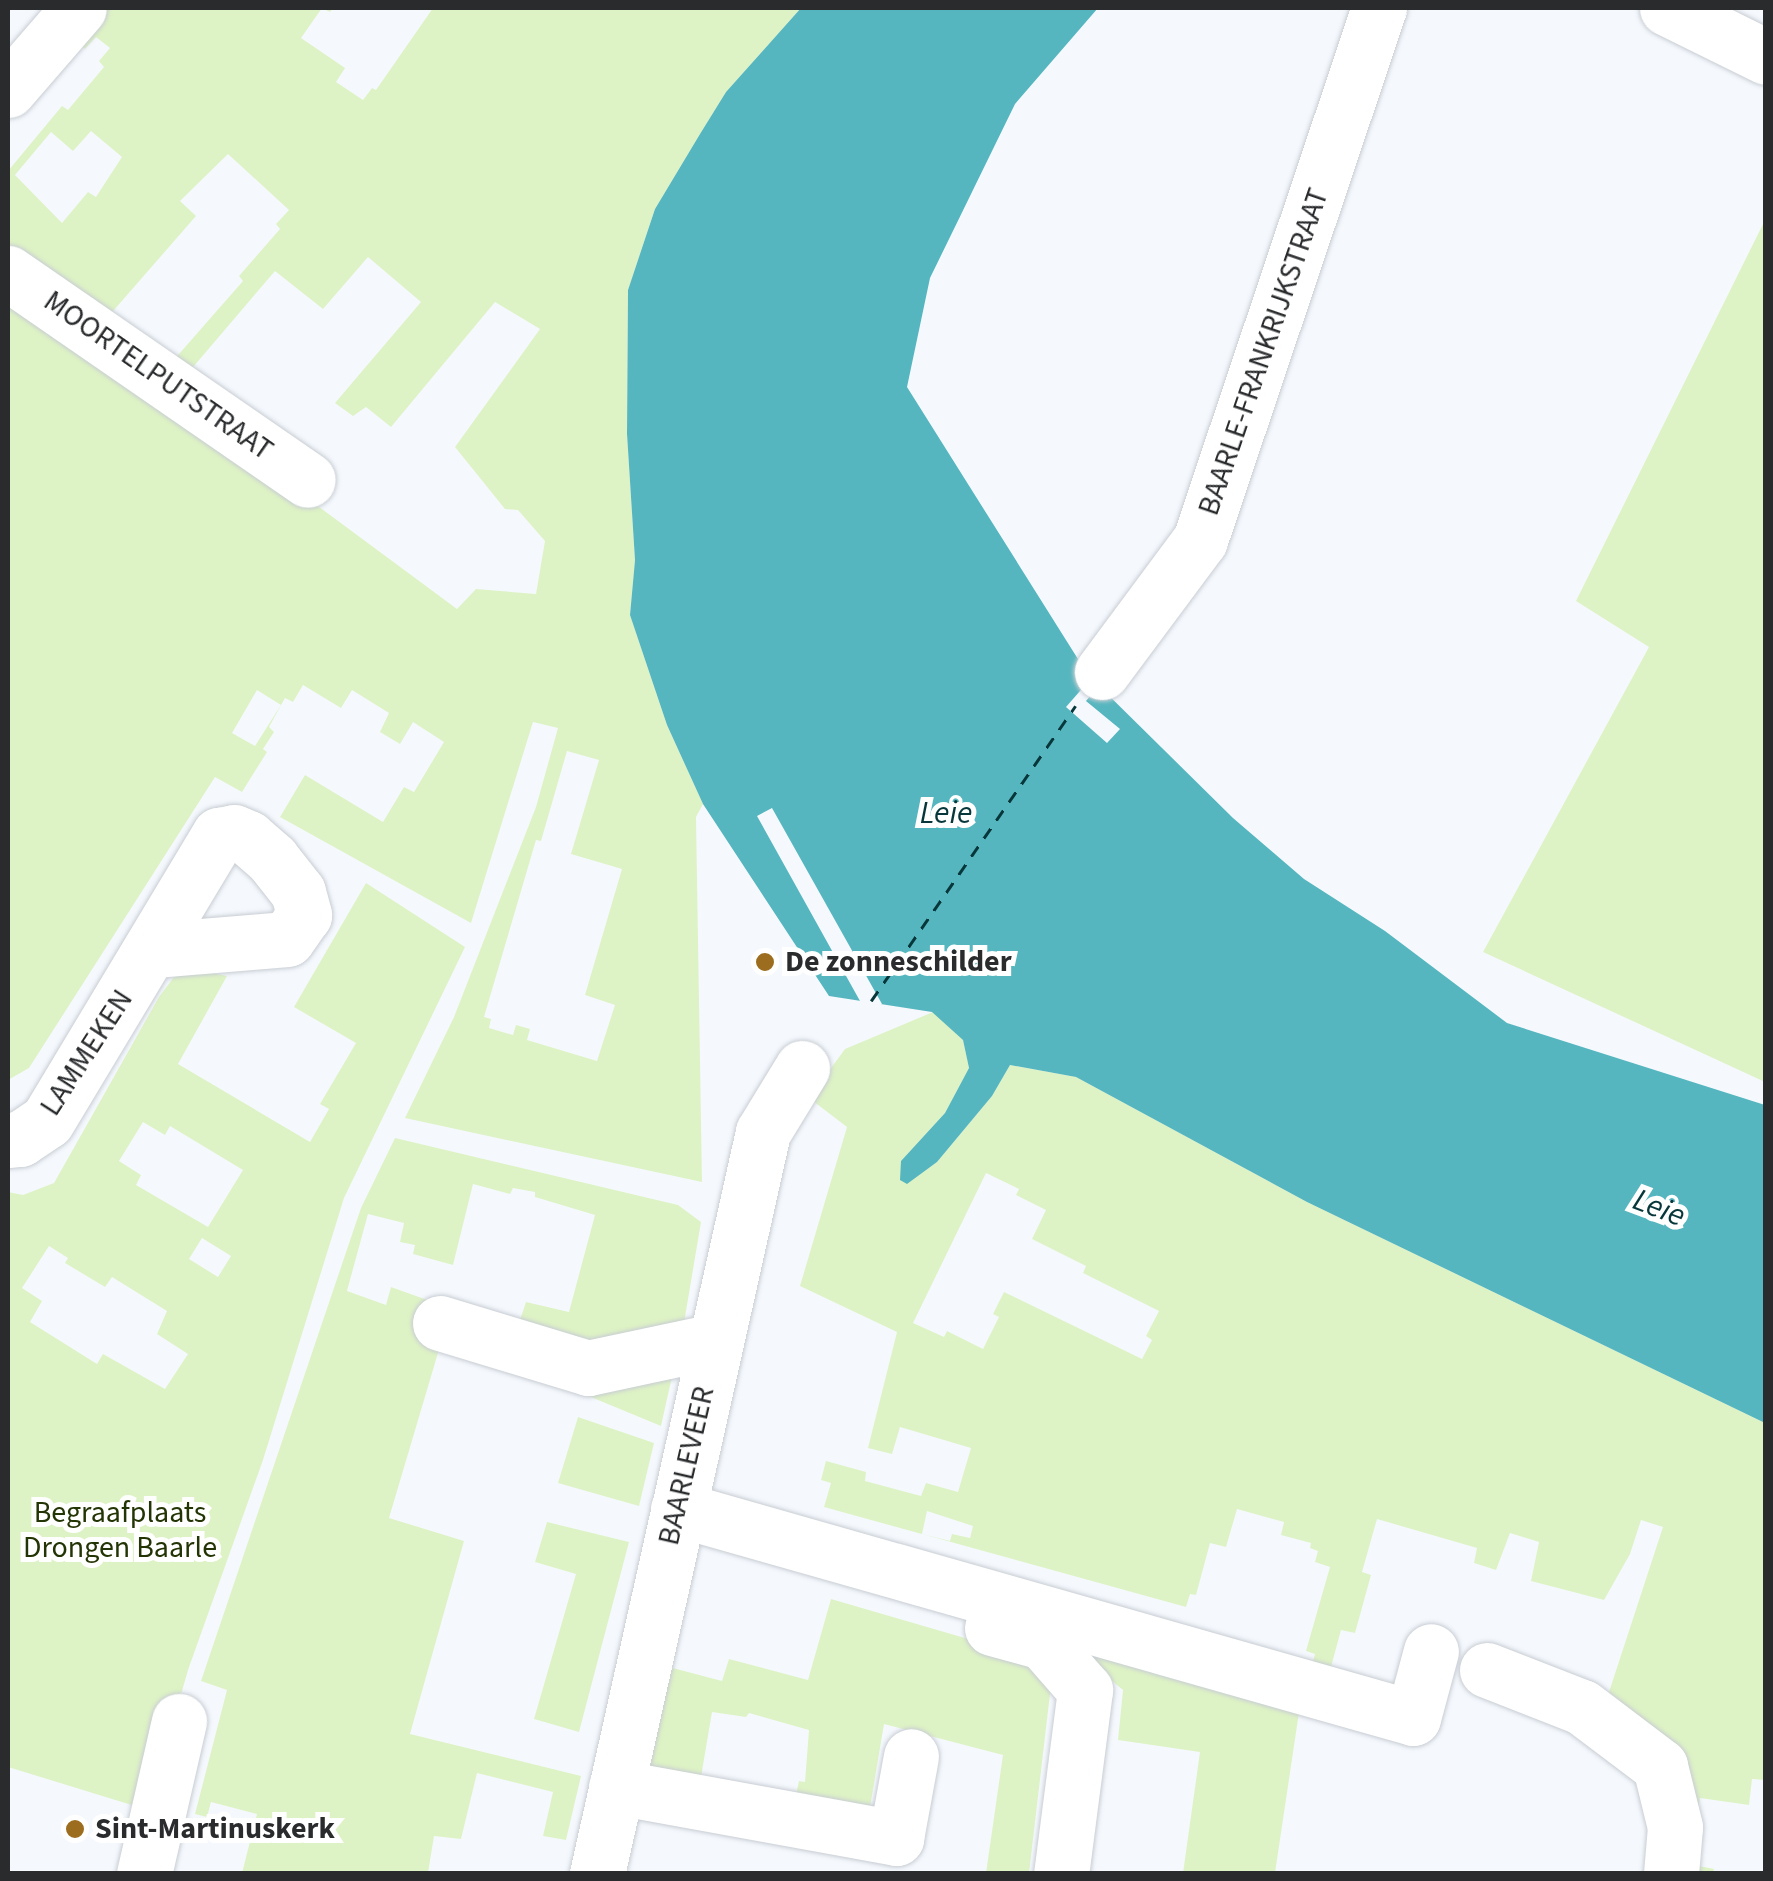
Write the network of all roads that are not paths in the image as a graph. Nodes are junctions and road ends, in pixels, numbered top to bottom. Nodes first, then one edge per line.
1 (79, 8) edge
2 (1379, 8) edge
3 (1667, 8) edge
4 (1766, 57) edge
5 (8, 90) edge
6 (8, 273) edge
7 (308, 480) dead end
8 (1102, 672) dead end
9 (152, 950) dead end
10 (802, 1068) dead end
11 (8, 1140) edge
12 (440, 1323) dead end
13 (715, 1341) junction
14 (674, 1525) junction
15 (1431, 1651) dead end
16 (1487, 1670) dead end
17 (178, 1721) dead end
18 (910, 1756) dead end
19 (613, 1800) junction
20 (144, 1874) edge
21 (597, 1874) edge
22 (891, 1874) edge
23 (1061, 1874) edge
24 (1671, 1874) edge

1 - 5 street
2 - 8 street, BAARLE-FRANKRIJKSTRAAT
3 - 4 street
6 - 7 street, MOORTELPUTSTRAAT
9 - 11 street, LAMMEKEN
10 - 13 street, BAARLEVEER
12 - 13 street
13 - 14 street, BAARLEVEER
14 - 15 street
14 - 19 street, BAARLEVEER
14 - 23 street
16 - 24 street
17 - 20 street
18 - 19 street
19 - 21 street, BAARLEVEER
19 - 22 street

